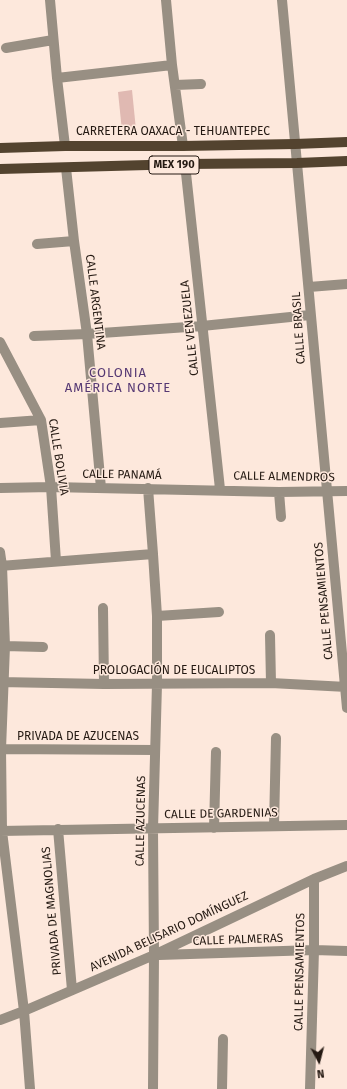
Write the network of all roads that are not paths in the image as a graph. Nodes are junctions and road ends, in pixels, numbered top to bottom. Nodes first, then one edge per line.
1 (50, 0) edge
2 (166, 0) edge
3 (282, 0) edge
4 (53, 40) junction
5 (6, 48) dead end
6 (172, 65) junction
7 (57, 78) junction
8 (202, 84) dead end
9 (175, 85) junction
10 (347, 142) edge
11 (295, 144) junction
12 (65, 146) junction
13 (183, 146) junction
14 (0, 148) edge
15 (347, 161) edge
16 (297, 163) junction
17 (185, 164) junction
18 (66, 168) junction
19 (0, 170) edge
20 (74, 241) junction
21 (37, 244) dead end
22 (347, 284) edge
23 (309, 287) junction
24 (310, 315) junction
25 (202, 326) junction
26 (87, 334) junction
27 (34, 336) dead end
28 (0, 342) edge
29 (41, 420) junction
30 (0, 422) edge
31 (51, 487) junction
32 (0, 488) edge
33 (101, 488) junction
34 (148, 488) junction
35 (220, 489) junction
36 (327, 491) junction
37 (347, 491) edge
38 (280, 492) junction
39 (281, 517) dead end
40 (0, 552) edge
41 (153, 554) junction
42 (56, 561) junction
43 (1, 566) edge
44 (103, 608) dead end
45 (219, 612) dead end
46 (157, 616) junction
47 (343, 623) edge
48 (270, 635) dead end
49 (4, 646) junction
50 (44, 647) dead end
51 (2, 682) edge
52 (270, 683) junction
53 (104, 684) junction
54 (157, 684) junction
55 (346, 687) edge
56 (347, 708) edge
57 (276, 738) dead end
58 (1, 749) junction
59 (155, 750) junction
60 (216, 752) dead end
61 (347, 825) edge
62 (274, 826) junction
63 (214, 828) junction
64 (58, 829) junction
65 (153, 829) junction
66 (1, 831) edge
67 (347, 866) edge
68 (314, 879) junction
69 (314, 950) junction
70 (347, 951) edge
71 (154, 955) junction
72 (72, 990) junction
73 (24, 1011) junction
74 (0, 1020) edge
75 (223, 1040) dead end
76 (30, 1089) edge
77 (153, 1089) edge
78 (222, 1089) edge
79 (310, 1089) edge

1 - 4 street
2 - 6 street
3 - 11 street
4 - 5 street
4 - 7 street
6 - 7 street
6 - 9 street
7 - 12 street
8 - 9 street
9 - 13 street
10 - 11 main road, CARRETERA OAXACA - TEHUANTEPEC / MEX 190
11 - 13 main road, CARRETERA OAXACA - TEHUANTEPEC / MEX 190
11 - 16 street, CALLE BRASIL
12 - 13 main road, CARRETERA OAXACA - TEHUANTEPEC / MEX 190
12 - 14 main road, CARRETERA OAXACA - TEHUANTEPEC / MEX 190
15 - 16 main road, MEX 190
16 - 17 main road, MEX 190
16 - 23 street, CALLE BRASIL
17 - 18 main road, MEX 190
17 - 25 street, CALLE VENEZUELA
18 - 19 main road, MEX 190
18 - 20 street, CALLE ARGENTINA
20 - 21 street
20 - 26 street, CALLE ARGENTINA
22 - 23 street
23 - 24 street, CALLE BRASIL
24 - 25 street
24 - 36 street, CALLE BRASIL
25 - 26 street
25 - 35 street, CALLE VENEZUELA
26 - 27 street
26 - 33 street, CALLE ARGENTINA
28 - 29 street, CALLE BOLIVIA
29 - 30 street
29 - 31 street, CALLE BOLIVIA
31 - 32 street, CALLE PANAMÁ
31 - 33 street, CALLE PANAMÁ
31 - 42 street, CALLE BOLIVIA
33 - 34 street, CALLE PANAMÁ
34 - 35 street, CALLE PANAMÁ
34 - 41 street, CALLE AZUCENAS
35 - 38 street, CALLE ALMENDROS
36 - 37 street, CALLE ALMENDROS
36 - 38 street, CALLE ALMENDROS
36 - 47 street, CALLE PENSAMIENTOS
38 - 39 street
40 - 43 street
41 - 42 street
41 - 46 street, CALLE AZUCENAS
42 - 43 street
43 - 49 street
44 - 53 street
45 - 46 street
46 - 54 street, CALLE AZUCENAS
47 - 55 street, CALLE PENSAMIENTOS
48 - 52 street
49 - 50 street
49 - 51 street
51 - 53 street, PROLOGACIÓN DE EUCALIPTOS
51 - 58 street
52 - 54 street, PROLOGACIÓN DE EUCALIPTOS
52 - 55 street, PROLOGACIÓN DE EUCALIPTOS
53 - 54 street, PROLOGACIÓN DE EUCALIPTOS
54 - 59 street, CALLE AZUCENAS
55 - 56 street, CALLE PENSAMIENTOS
57 - 62 street
58 - 59 street, PRIVADA DE AZUCENAS
58 - 66 street
59 - 65 street, CALLE AZUCENAS
60 - 63 street
61 - 62 street, CALLE DE GARDENIAS
62 - 63 street, CALLE DE GARDENIAS
63 - 65 street, CALLE DE GARDENIAS
64 - 65 street, CALLE DE GARDENIAS
64 - 66 street, CALLE DE GARDENIAS
64 - 72 street, PRIVADA DE MAGNOLIAS
65 - 71 street, CALLE AZUCENAS
66 - 73 street
67 - 68 street, AVENIDA BELISARIO DOMÍNGUEZ
68 - 69 street, CALLE PENSAMIENTOS
68 - 71 street, AVENIDA BELISARIO DOMÍNGUEZ
69 - 70 street, CALLE PALMERAS
69 - 71 street, CALLE PALMERAS
69 - 79 street, CALLE PENSAMIENTOS
71 - 72 street, AVENIDA BELISARIO DOMÍNGUEZ
71 - 77 street, CALLE AZUCENAS
72 - 73 street, AVENIDA BELISARIO DOMÍNGUEZ
73 - 74 street, AVENIDA BELISARIO DOMÍNGUEZ
73 - 76 street
75 - 78 street

